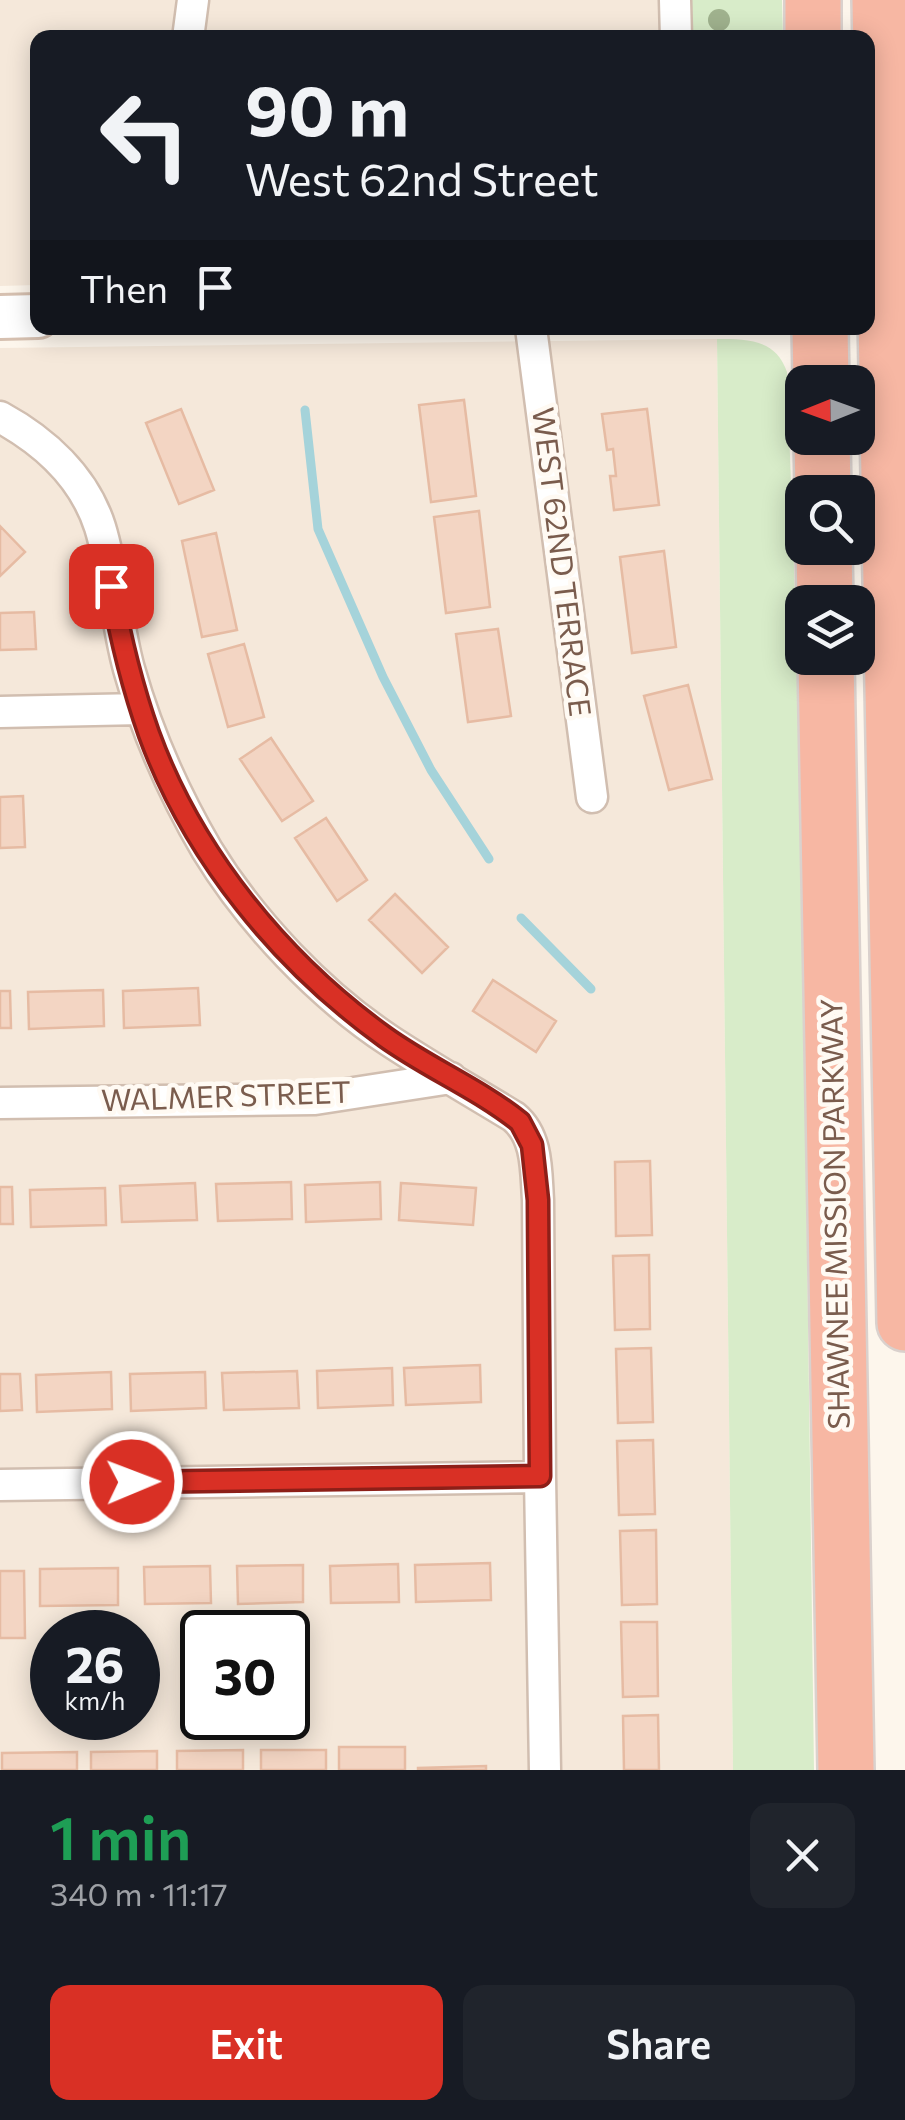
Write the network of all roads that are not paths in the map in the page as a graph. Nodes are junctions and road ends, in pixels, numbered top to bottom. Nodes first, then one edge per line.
1 (192, 0) edge
2 (675, 0) edge
3 (813, 0) edge
4 (880, 0) edge
5 (189, 30) edge
6 (676, 30) edge
7 (813, 30) edge
8 (886, 298) edge
9 (30, 316) edge
10 (0, 317) edge
11 (532, 335) edge
12 (820, 335) edge
13 (821, 365) edge
14 (0, 417) edge
15 (826, 675) edge
16 (141, 710) junction
17 (0, 712) edge
18 (592, 797) dead end
19 (451, 1078) junction
20 (0, 1103) edge
21 (905, 1323) edge
22 (540, 1476) junction
23 (0, 1484) edge
24 (546, 1770) edge
25 (846, 1770) edge

1 - 5 street
2 - 6 street
3 - 7 highway
4 - 8 highway
8 - 21 highway
9 - 10 street
11 - 18 street, WEST 62ND TERRACE
12 - 13 highway
14 - 16 street
15 - 25 highway, SHAWNEE MISSION PARKWAY
16 - 17 street
16 - 19 street
19 - 20 street, WALMER STREET
19 - 22 street
22 - 23 street
22 - 24 street

